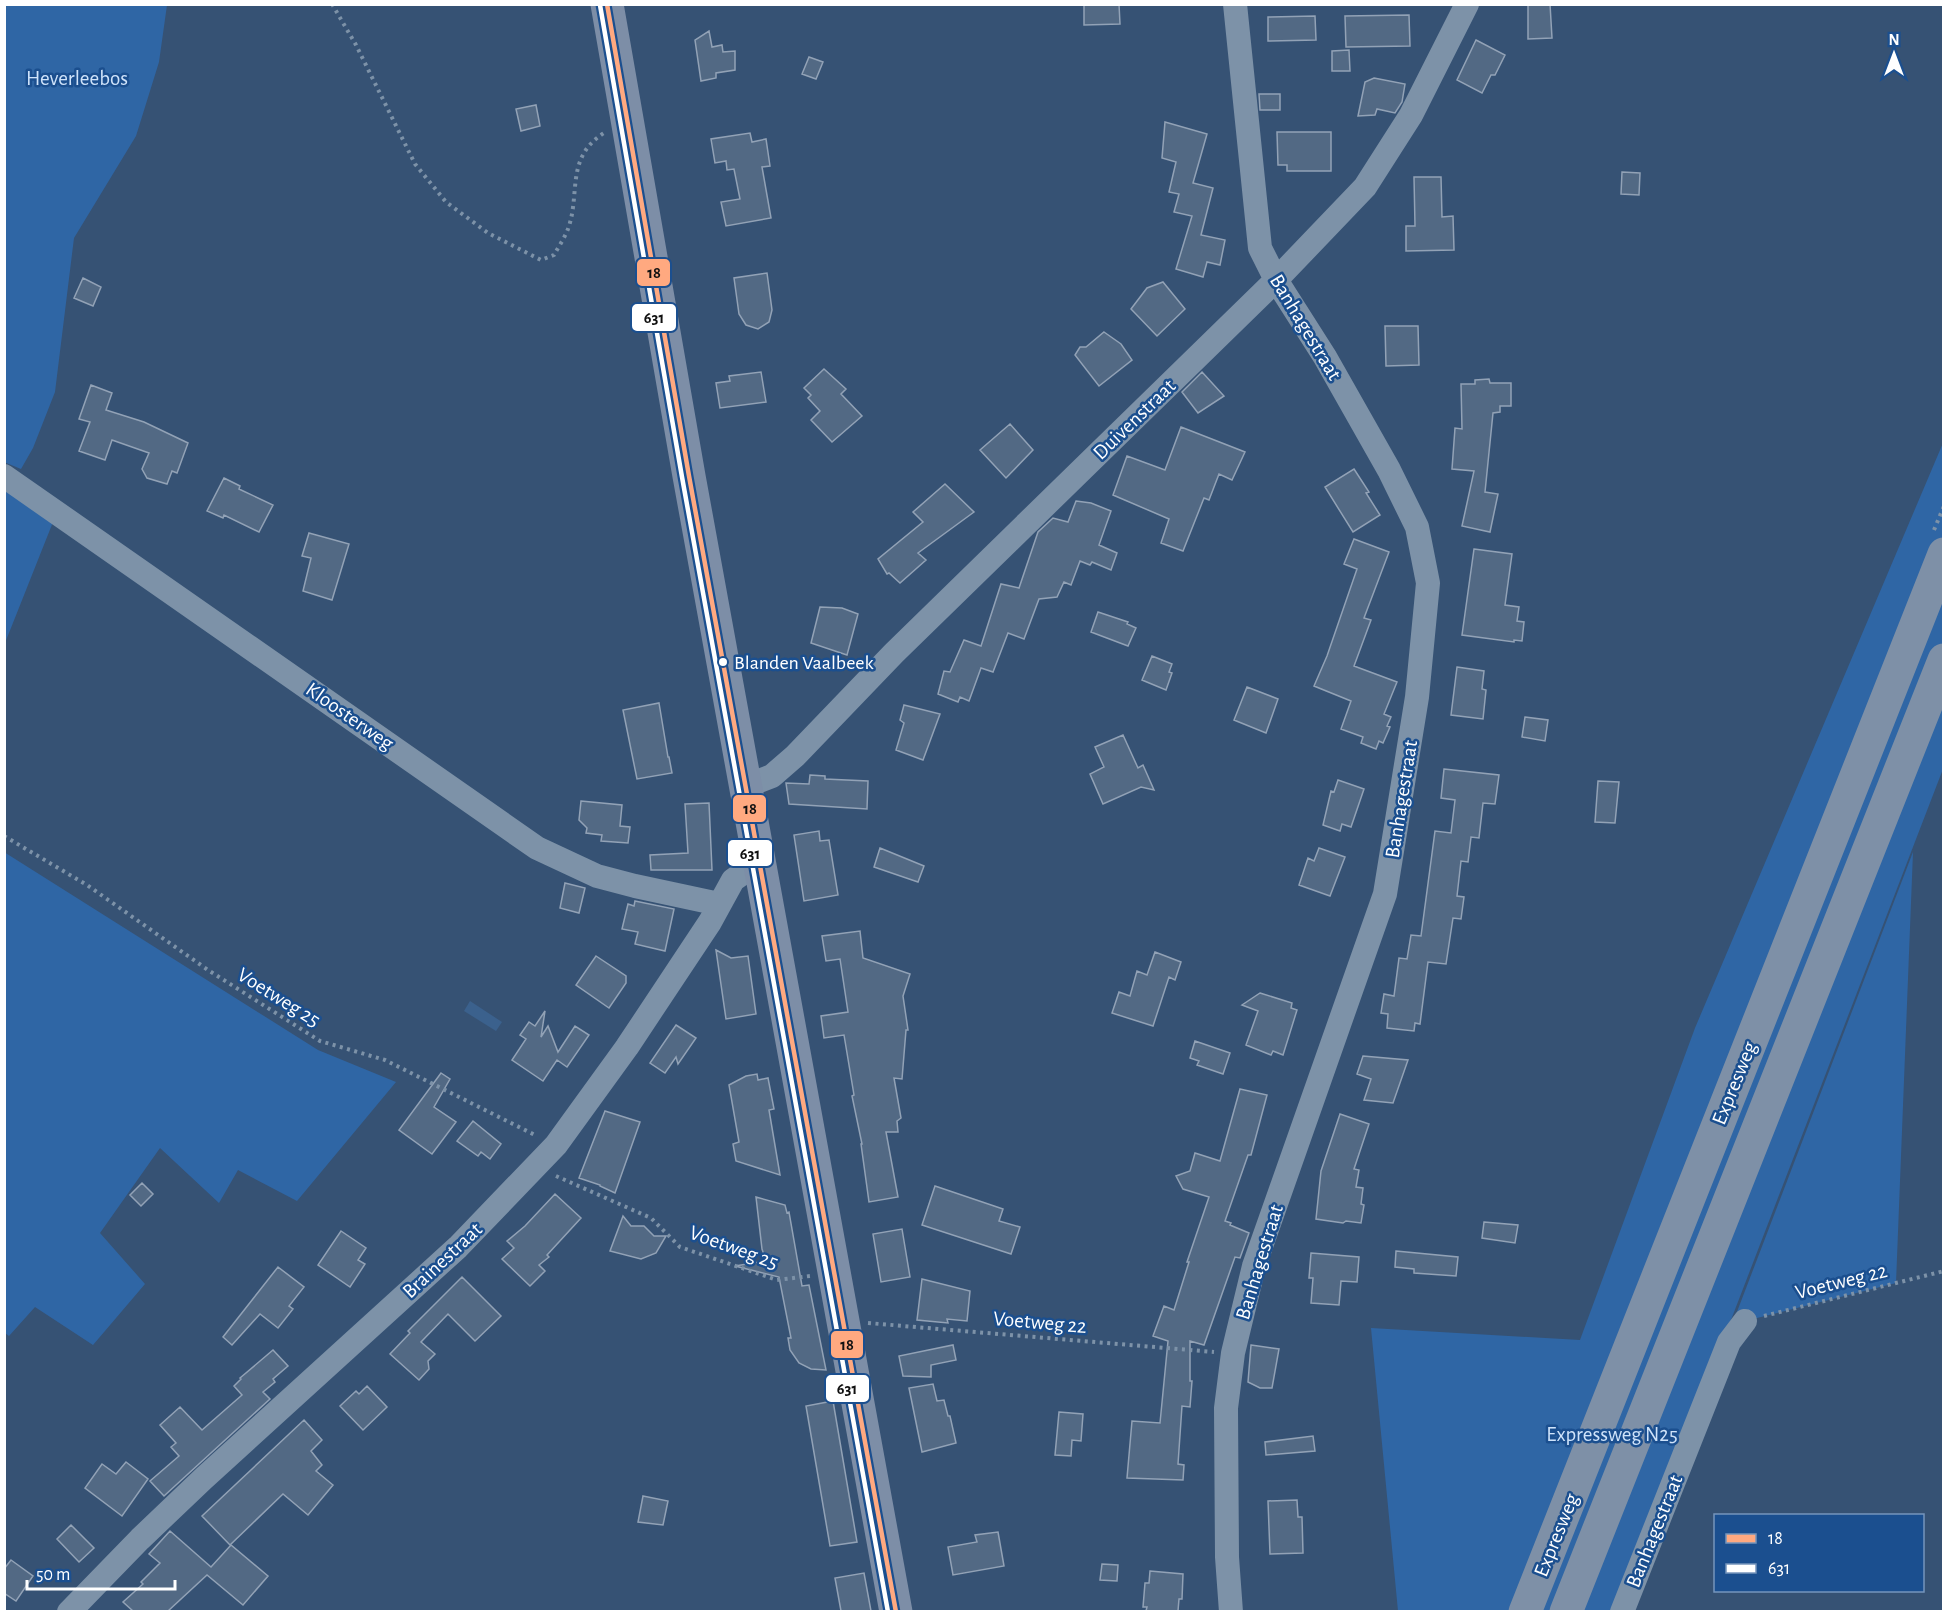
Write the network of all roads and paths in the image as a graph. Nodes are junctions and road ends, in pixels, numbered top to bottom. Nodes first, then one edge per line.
1 (332, 4) edge
2 (607, 4) edge
3 (1235, 4) edge
4 (1467, 4) edge
5 (628, 119) junction
6 (1276, 280) junction
7 (5, 477) edge
8 (1944, 554) edge
9 (1944, 660) edge
10 (746, 786) junction
11 (4, 836) edge
12 (761, 870) junction
13 (719, 904) junction
14 (556, 1145) junction
15 (536, 1167) junction
16 (834, 1271) junction
17 (1944, 1271) edge
18 (844, 1321) junction
19 (1745, 1321) joint
20 (1233, 1353) junction
21 (69, 1611) edge
22 (896, 1611) edge
23 (1231, 1611) edge
24 (1525, 1611) edge
25 (1566, 1611) edge
26 (1622, 1611) edge

1 - 5 path
2 - 5 main road
3 - 6 street, Banhagestraat
4 - 6 street, Duivenstraat
5 - 10 main road
6 - 10 street, Duivenstraat
6 - 20 street, Banhagestraat
7 - 13 street, Kloosterweg
8 - 24 highway, Expresweg
9 - 25 highway, Expresweg
10 - 12 main road
11 - 14 path, Voetweg 25
12 - 13 street, Brainestraat
12 - 16 main road
13 - 14 street, Brainestraat
14 - 15 street, Brainestraat
15 - 16 path, Voetweg 25
15 - 21 street, Brainestraat
16 - 18 main road
17 - 19 path, Voetweg 22
18 - 20 path, Voetweg 22
18 - 22 main road
19 - 26 street, Banhagestraat
20 - 23 street, Banhagestraat

